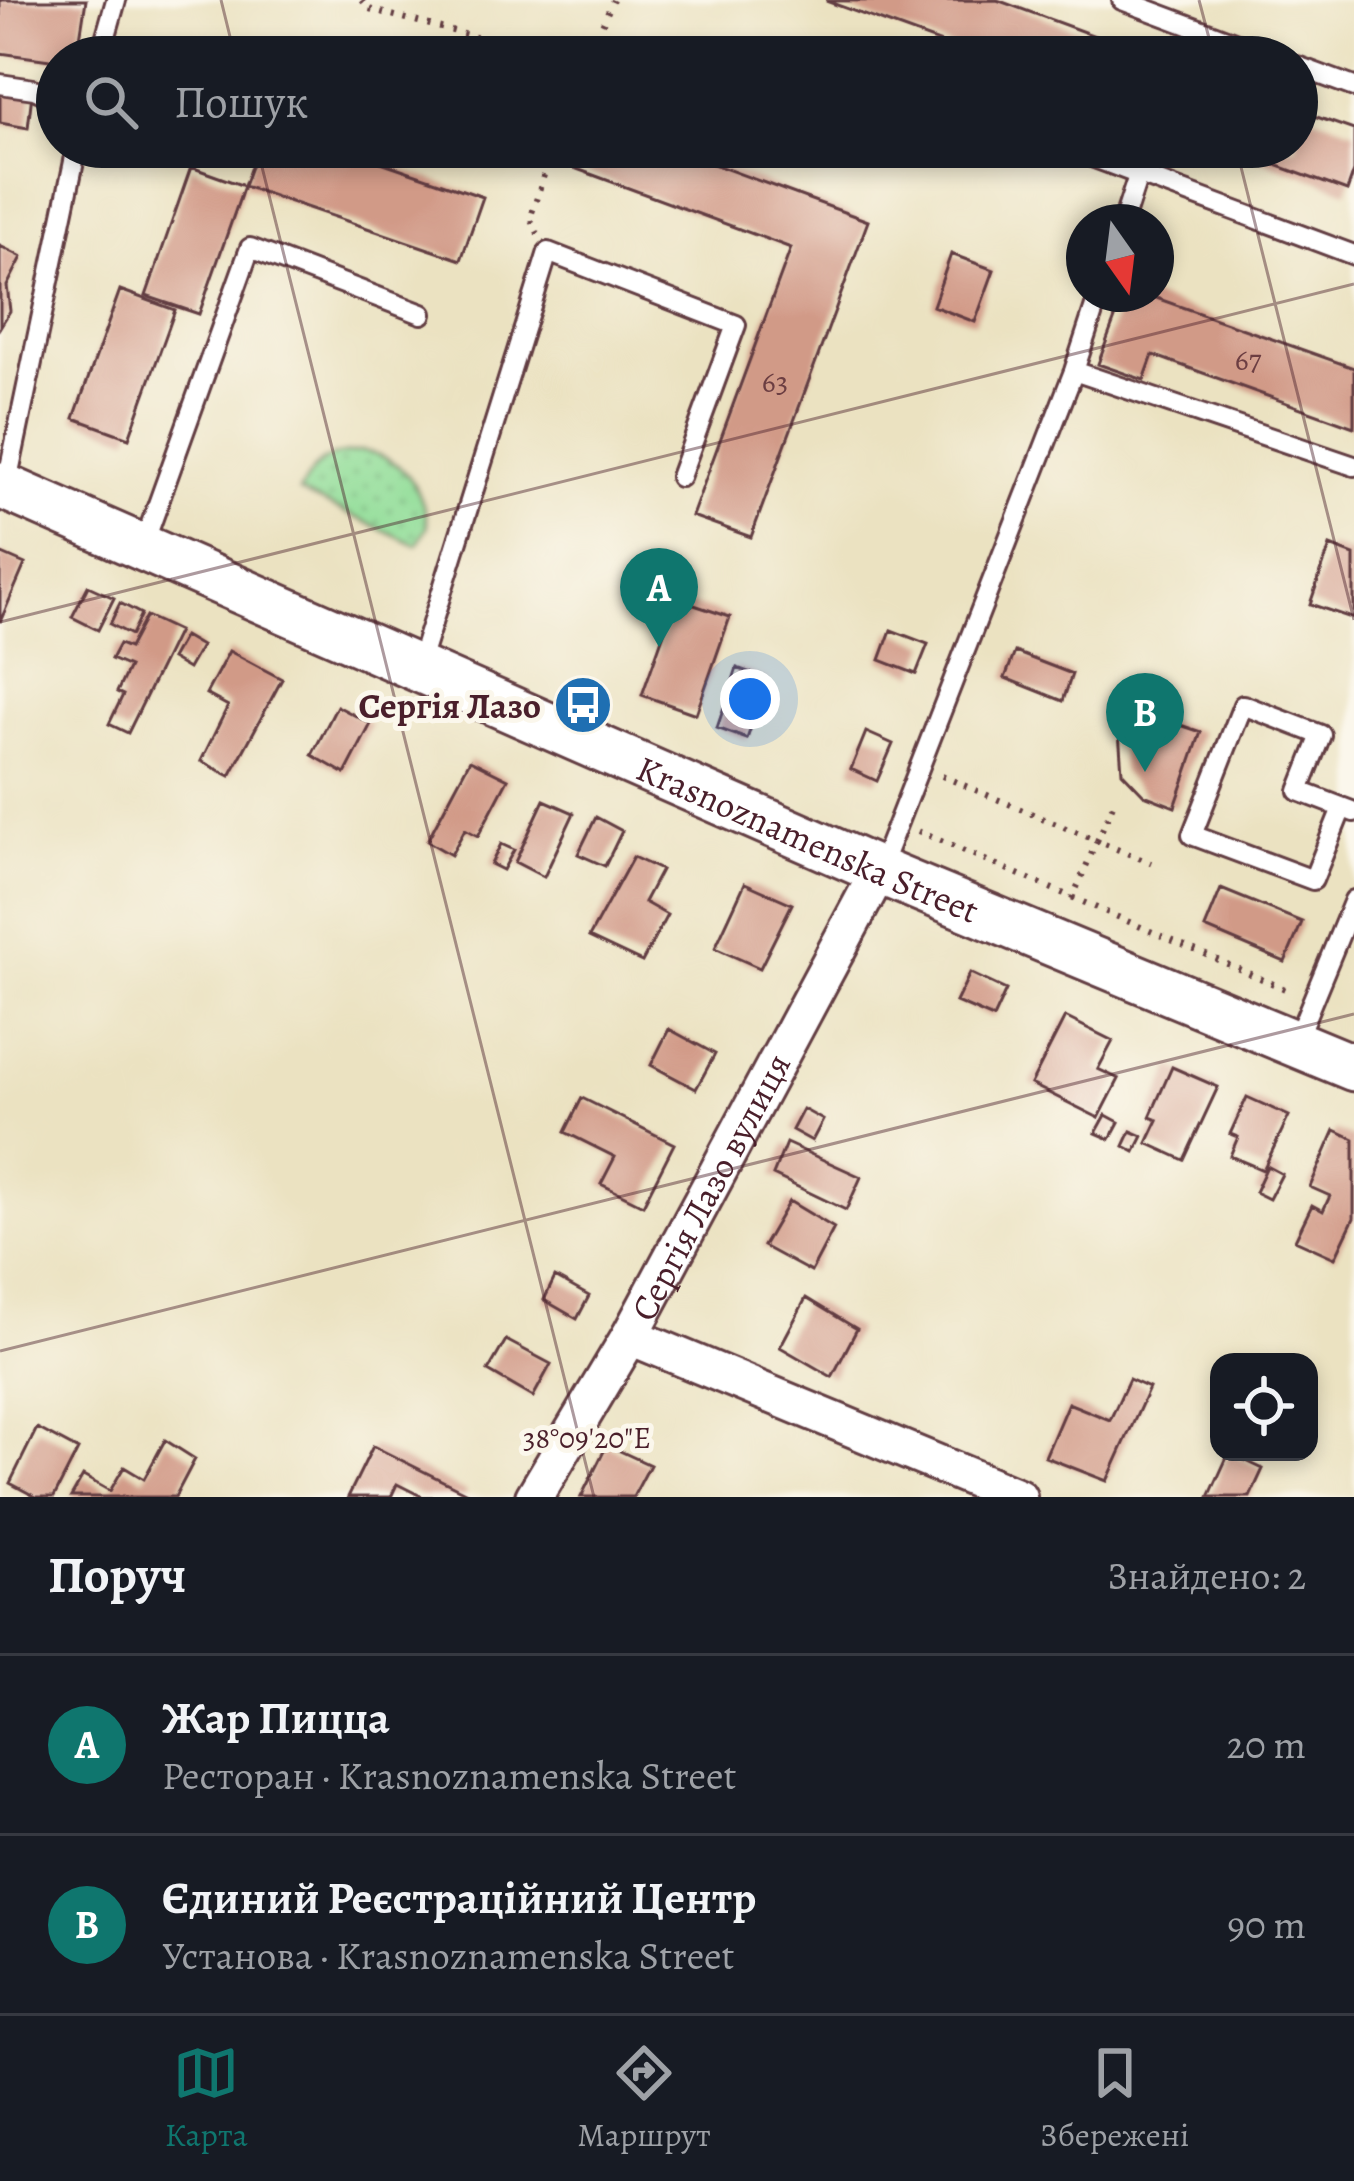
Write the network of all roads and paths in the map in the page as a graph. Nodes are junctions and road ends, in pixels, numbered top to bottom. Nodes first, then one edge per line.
1 (116, 0) edge
2 (362, 0) edge
3 (613, 0) edge
4 (1122, 0) edge
5 (106, 36) edge
6 (471, 36) edge
7 (597, 36) edge
8 (1218, 36) edge
9 (1318, 74) edge
10 (0, 84) edge
11 (1354, 87) edge
12 (36, 90) edge
13 (72, 168) edge
14 (546, 168) edge
15 (1118, 168) edge
16 (1138, 176) junction
17 (1129, 204) edge
18 (548, 252) junction
19 (1354, 255) edge
20 (1093, 312) edge
21 (422, 314) dead end
22 (1074, 371) junction
23 (1354, 466) edge
24 (680, 477) dead end
25 (3, 486) edge
26 (143, 545) junction
27 (418, 668) junction
28 (922, 768) junction
29 (1116, 798) dead end
30 (1348, 810) edge
31 (899, 823) junction
32 (1097, 842) junction
33 (1151, 862) dead end
34 (879, 871) junction
35 (1072, 898) junction
36 (1354, 900) edge
37 (1312, 1000) junction
38 (1295, 1043) junction
39 (1354, 1068) edge
40 (630, 1336) junction
41 (535, 1497) edge
42 (1018, 1497) edge

1 - 5 lane
2 - 6 path
3 - 7 path
4 - 8 lane
9 - 11 lane
10 - 12 lane
13 - 25 lane
14 - 18 path
15 - 16 lane
16 - 17 lane
16 - 19 lane
18 - 24 lane
18 - 27 lane
20 - 22 lane
21 - 26 lane
22 - 23 lane
22 - 28 lane
25 - 26 street, Krasnoznamenska Street
26 - 27 street, Krasnoznamenska Street
27 - 34 street, Krasnoznamenska Street
28 - 31 lane
28 - 32 path
29 - 32 path
30 - 30 lane
31 - 34 lane
31 - 35 path
32 - 33 path
32 - 35 path
34 - 38 street, Krasnoznamenska Street
34 - 40 street, Сергія Лазо вулиця
35 - 37 path
36 - 37 lane
37 - 38 lane
38 - 39 street, Krasnoznamenska Street
40 - 41 street, Сергія Лазо вулиця
40 - 42 street

